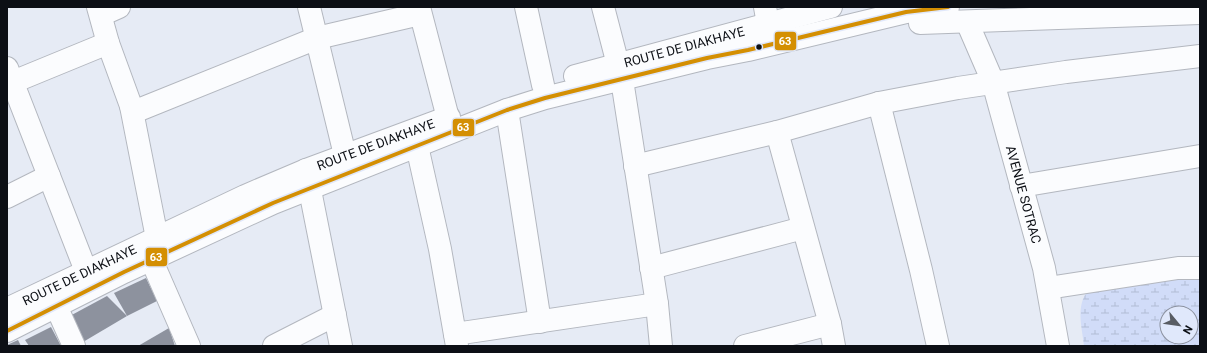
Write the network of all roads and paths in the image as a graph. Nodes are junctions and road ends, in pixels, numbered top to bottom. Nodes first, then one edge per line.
1 (309, 7) edge
2 (526, 7) edge
3 (603, 7) edge
4 (831, 7) edge
5 (948, 7) edge
6 (106, 10) edge
7 (419, 10) edge
8 (1200, 13) edge
9 (766, 16) edge
10 (967, 22) junction
11 (849, 25) junction
12 (317, 38) junction
13 (108, 43) junction
14 (1200, 56) edge
15 (621, 72) junction
16 (10, 75) edge
17 (993, 82) junction
18 (543, 84) junction
19 (879, 103) junction
20 (131, 106) junction
21 (507, 110) junction
22 (448, 118) junction
23 (777, 132) junction
24 (417, 146) junction
25 (345, 155) junction
26 (1200, 156) edge
27 (635, 166) junction
28 (49, 176) junction
29 (307, 179) junction
30 (1021, 186) junction
31 (7, 197) edge
32 (803, 228) junction
33 (156, 238) junction
34 (151, 259) junction
35 (651, 268) junction
36 (1200, 268) edge
37 (86, 271) junction
38 (1048, 288) junction
39 (8, 304) edge
40 (657, 304) junction
41 (56, 306) junction
42 (335, 314) junction
43 (540, 322) junction
44 (830, 324) junction
45 (7, 331) edge
46 (456, 340) edge
47 (74, 346) edge
48 (190, 346) edge
49 (274, 346) edge
50 (341, 346) edge
51 (661, 346) edge
52 (744, 346) edge
53 (834, 346) edge
54 (938, 346) edge
55 (1058, 346) edge

1 - 12 street
2 - 18 street
3 - 15 street
4 - 9 street, ROUTE DE DIAKHAYE
5 - 11 street, ROUTE DE DIAKHAYE
6 - 13 street
7 - 12 street
7 - 22 street
8 - 10 street
9 - 15 street, ROUTE DE DIAKHAYE
10 - 11 street
10 - 17 street, AVENUE SOTRAC
11 - 15 street, ROUTE DE DIAKHAYE
12 - 20 street
12 - 25 street
13 - 16 street
13 - 20 street
14 - 17 street
15 - 18 street, ROUTE DE DIAKHAYE
15 - 21 street, ROUTE DE DIAKHAYE
15 - 27 street
16 - 28 street
17 - 19 street
17 - 30 street, AVENUE SOTRAC
18 - 22 street, ROUTE DE DIAKHAYE
19 - 23 street
19 - 54 street
20 - 33 street
21 - 24 street, ROUTE DE DIAKHAYE
21 - 43 street
22 - 25 street, ROUTE DE DIAKHAYE
23 - 27 street
23 - 32 street
24 - 29 street, ROUTE DE DIAKHAYE
24 - 46 street
25 - 29 street, ROUTE DE DIAKHAYE
26 - 30 street
27 - 35 street
28 - 31 street
28 - 37 street
29 - 33 street, ROUTE DE DIAKHAYE
29 - 34 street, ROUTE DE DIAKHAYE
29 - 42 street
30 - 38 street, AVENUE SOTRAC
32 - 35 street
32 - 44 street
33 - 37 street, ROUTE DE DIAKHAYE
34 - 41 street, ROUTE DE DIAKHAYE
34 - 48 street
35 - 40 street
36 - 38 street
37 - 39 street, ROUTE DE DIAKHAYE
38 - 55 street, AVENUE SOTRAC
40 - 43 street
40 - 51 street
41 - 45 street, ROUTE DE DIAKHAYE
41 - 47 street
42 - 49 street
42 - 50 street
43 - 46 street
44 - 52 street
44 - 53 street

